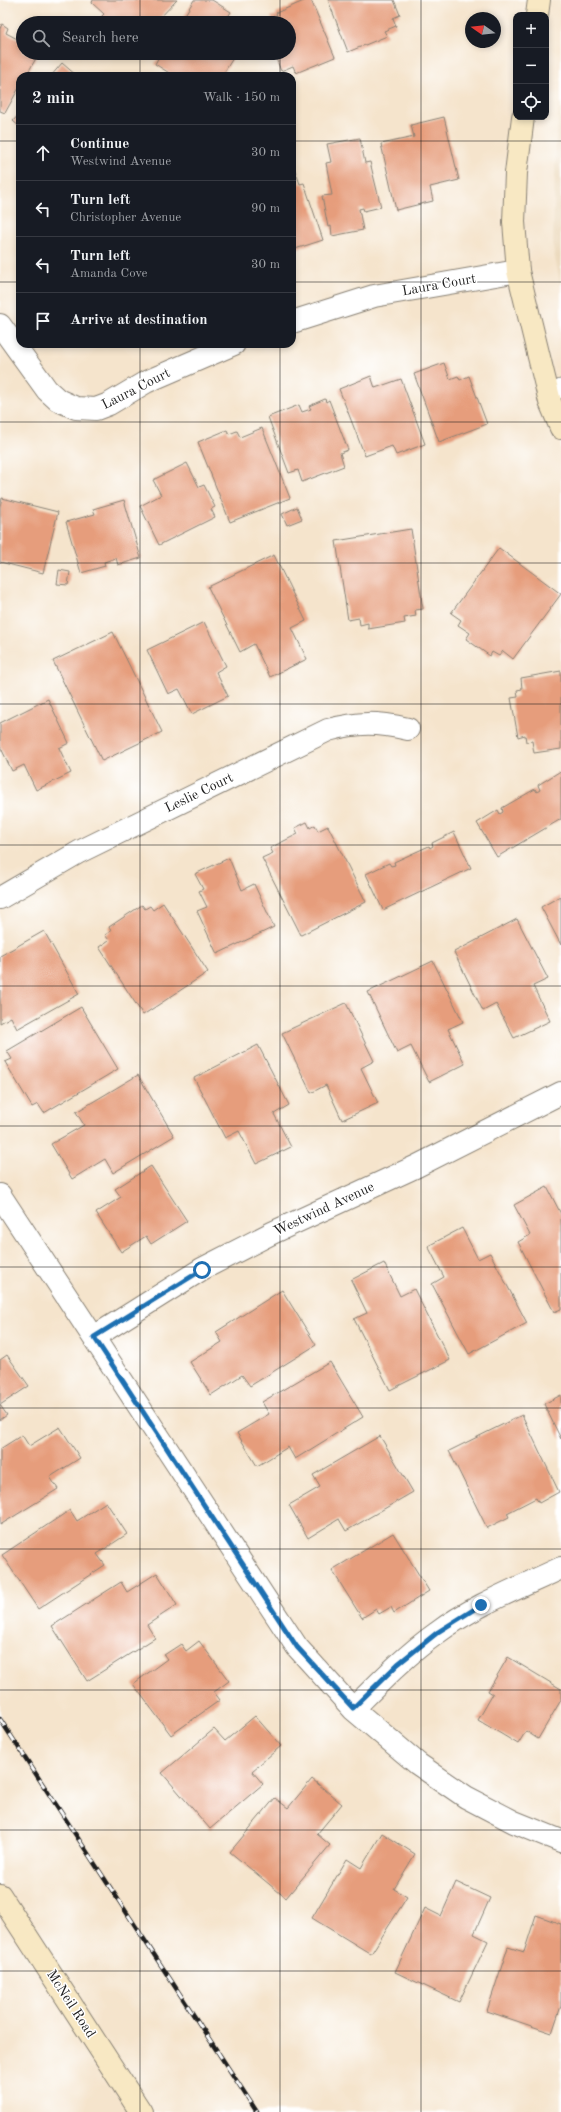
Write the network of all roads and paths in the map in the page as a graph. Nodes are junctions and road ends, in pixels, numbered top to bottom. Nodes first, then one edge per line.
1 (539, 0) edge
2 (537, 12) edge
3 (523, 120) edge
4 (518, 271) junction
5 (296, 321) edge
6 (0, 325) edge
7 (16, 347) edge
8 (17, 348) edge
9 (225, 348) edge
10 (555, 392) edge
11 (561, 428) edge
12 (408, 729) dead end
13 (0, 898) edge
14 (561, 1093) edge
15 (0, 1195) edge
16 (94, 1337) junction
17 (561, 1568) edge
18 (353, 1708) junction
19 (561, 1841) edge
20 (0, 1895) edge
21 (142, 2112) edge

1 - 2 street
3 - 4 street
4 - 5 street, Laura Court
4 - 10 street
6 - 7 street, Laura Court
8 - 9 street, Laura Court
10 - 11 street
12 - 13 street, Leslie Court
14 - 16 street, Westwind Avenue
15 - 16 street
16 - 18 street
17 - 18 street
18 - 19 street
20 - 21 street, McNeil Road

